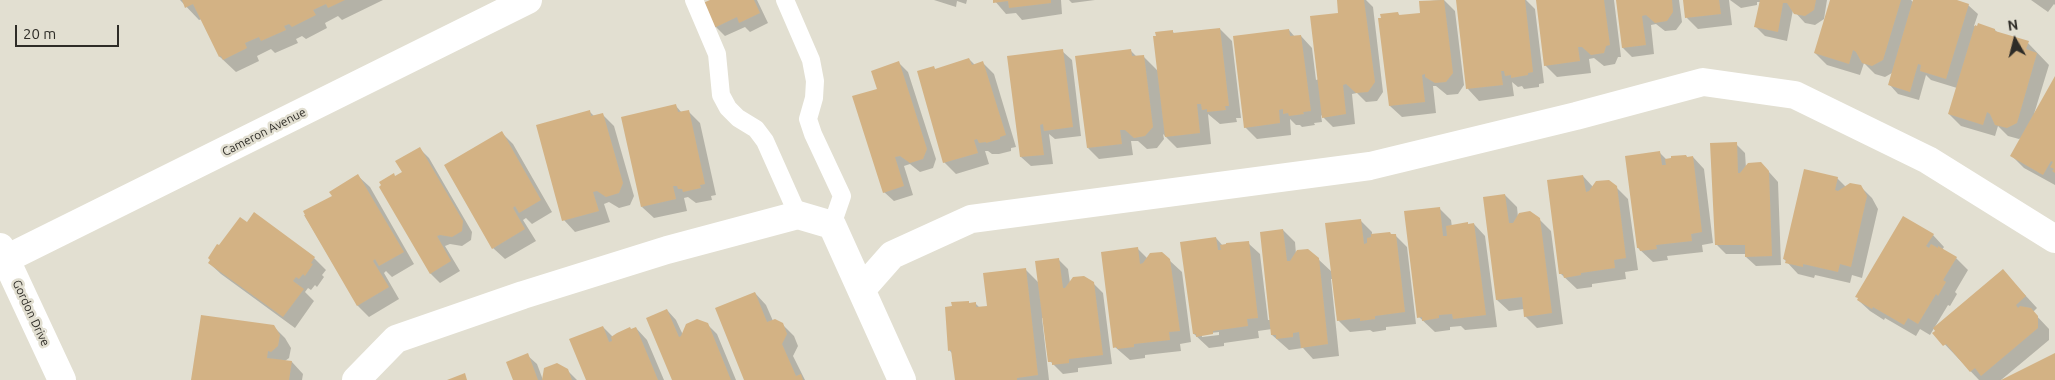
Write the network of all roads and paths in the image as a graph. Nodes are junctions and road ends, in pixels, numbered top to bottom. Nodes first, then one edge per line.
1 (528, 0) edge
2 (694, 0) edge
3 (785, 0) edge
4 (798, 215) junction
5 (832, 225) junction
6 (2055, 239) edge
7 (2, 256) edge
8 (862, 289) junction
9 (62, 380) edge
10 (356, 380) edge
11 (902, 380) edge

1 - 7 street, Cameron Avenue
2 - 4 lane
3 - 5 lane
4 - 5 street
4 - 10 street
5 - 8 street
6 - 8 street
7 - 9 street, Gordon Drive
8 - 11 street

